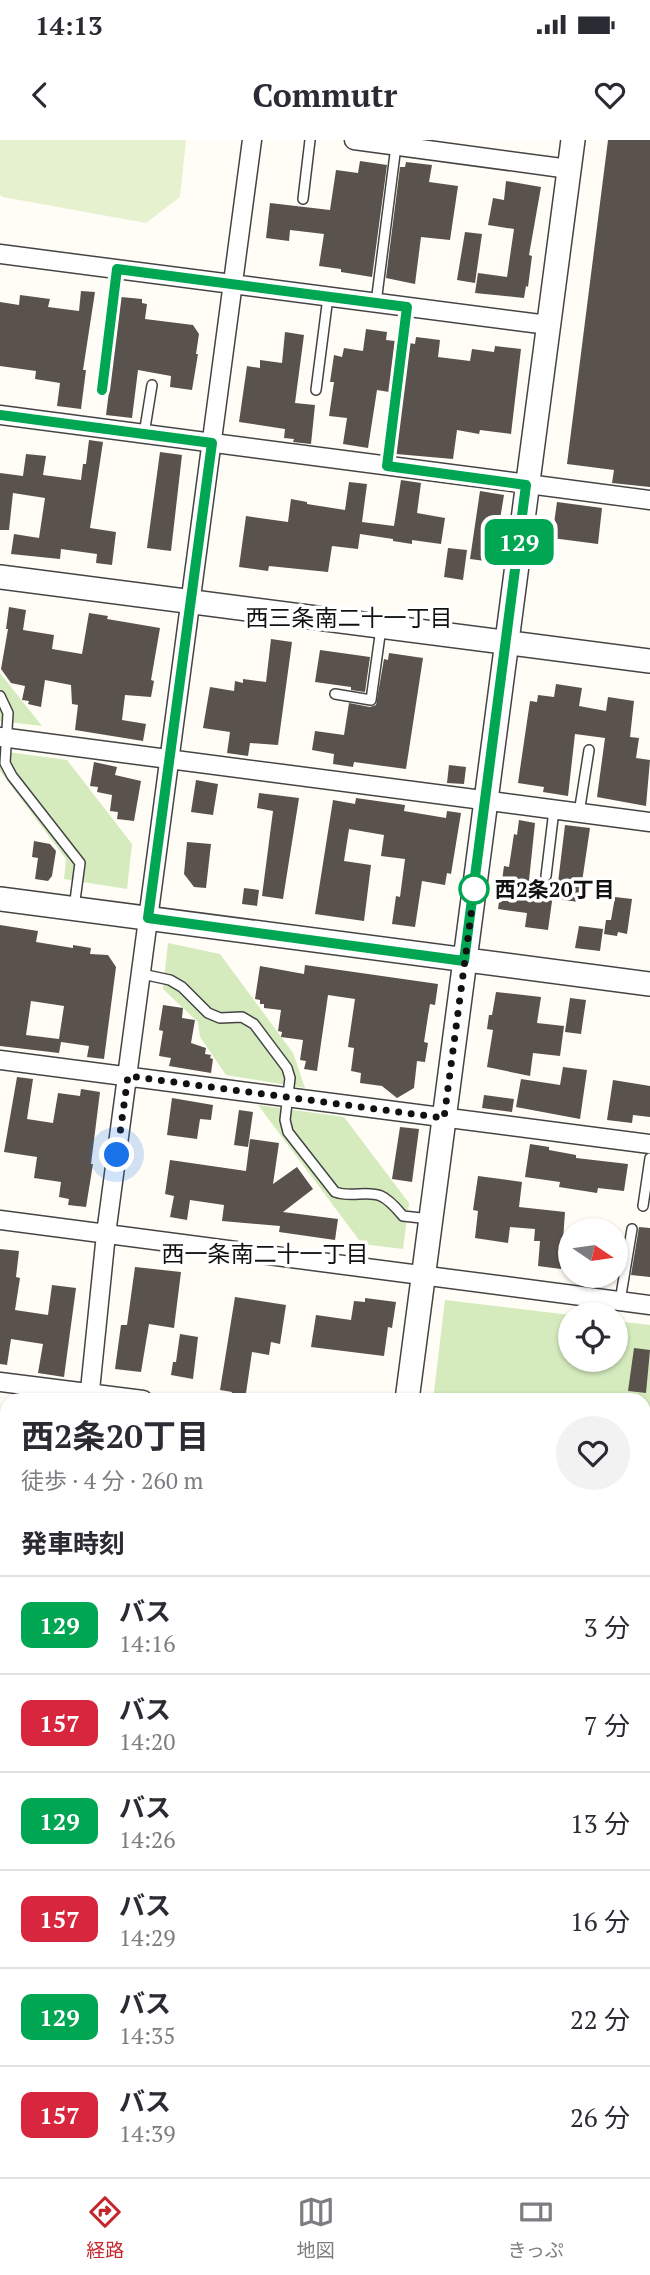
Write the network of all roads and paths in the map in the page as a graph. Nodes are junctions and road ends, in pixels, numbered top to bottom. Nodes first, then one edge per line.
1 (252, 140) edge
2 (310, 140) edge
3 (354, 140) edge
4 (573, 140) edge
5 (397, 146) junction
6 (446, 146) edge
7 (569, 169) junction
8 (303, 199) dead end
9 (0, 254) edge
10 (117, 269) junction
11 (233, 284) junction
12 (328, 297) junction
13 (376, 303) junction
14 (407, 307) junction
15 (548, 325) junction
16 (152, 385) dead end
17 (102, 390) dead end
18 (316, 390) dead end
19 (0, 415) edge
20 (144, 434) junction
21 (212, 443) junction
22 (387, 466) junction
23 (526, 485) junction
24 (650, 500) edge
25 (0, 577) edge
26 (190, 602) junction
27 (381, 626) junction
28 (506, 643) junction
29 (650, 660) edge
30 (335, 694) dead end
31 (0, 695) edge
32 (4, 737) edge
33 (589, 750) dead end
34 (168, 760) junction
35 (487, 801) junction
36 (554, 810) junction
37 (579, 813) junction
38 (650, 821) edge
39 (546, 876) dead end
40 (0, 899) edge
41 (74, 908) junction
42 (148, 918) junction
43 (464, 961) junction
44 (142, 974) junction
45 (650, 984) edge
46 (0, 1060) edge
47 (128, 1076) junction
48 (287, 1096) junction
49 (444, 1118) junction
50 (650, 1144) edge
51 (650, 1158) edge
52 (643, 1206) dead end
53 (432, 1219) junction
54 (0, 1220) edge
55 (632, 1229) dead end
56 (106, 1234) junction
57 (424, 1276) junction
58 (620, 1301) junction
59 (650, 1305) edge
60 (0, 1382) edge
61 (65, 1393) edge
62 (89, 1393) edge
63 (408, 1393) edge

1 - 11 street
2 - 8 lane
3 - 5 street
4 - 7 street
5 - 6 street
5 - 13 lane
6 - 7 street
7 - 15 street
9 - 10 street
10 - 11 street
10 - 17 lane
11 - 12 street
11 - 21 street
12 - 13 street
12 - 18 lane
13 - 14 street
14 - 15 street
14 - 22 lane
15 - 23 street
16 - 20 lane
19 - 20 street
20 - 21 street
21 - 22 street
21 - 26 street
22 - 23 street
23 - 24 street
23 - 28 street
25 - 26 street
26 - 27 street
26 - 34 street
27 - 28 street
27 - 30 lane
28 - 29 street
28 - 35 street
31 - 32 lane
32 - 34 street
32 - 41 lane
33 - 37 lane
34 - 35 street
34 - 42 street
35 - 36 street
35 - 43 street
36 - 37 street
36 - 39 lane
37 - 38 street
40 - 41 street
41 - 42 street
42 - 43 street
42 - 44 street
43 - 45 street
43 - 49 street
44 - 47 street
44 - 48 lane
46 - 47 street
47 - 48 street
47 - 56 street
48 - 49 street
48 - 53 lane
49 - 50 street
49 - 53 street
51 - 52 lane
53 - 57 street
54 - 56 street
55 - 58 lane
56 - 57 street
56 - 62 street
57 - 58 street
57 - 63 street
58 - 59 street
60 - 61 street

